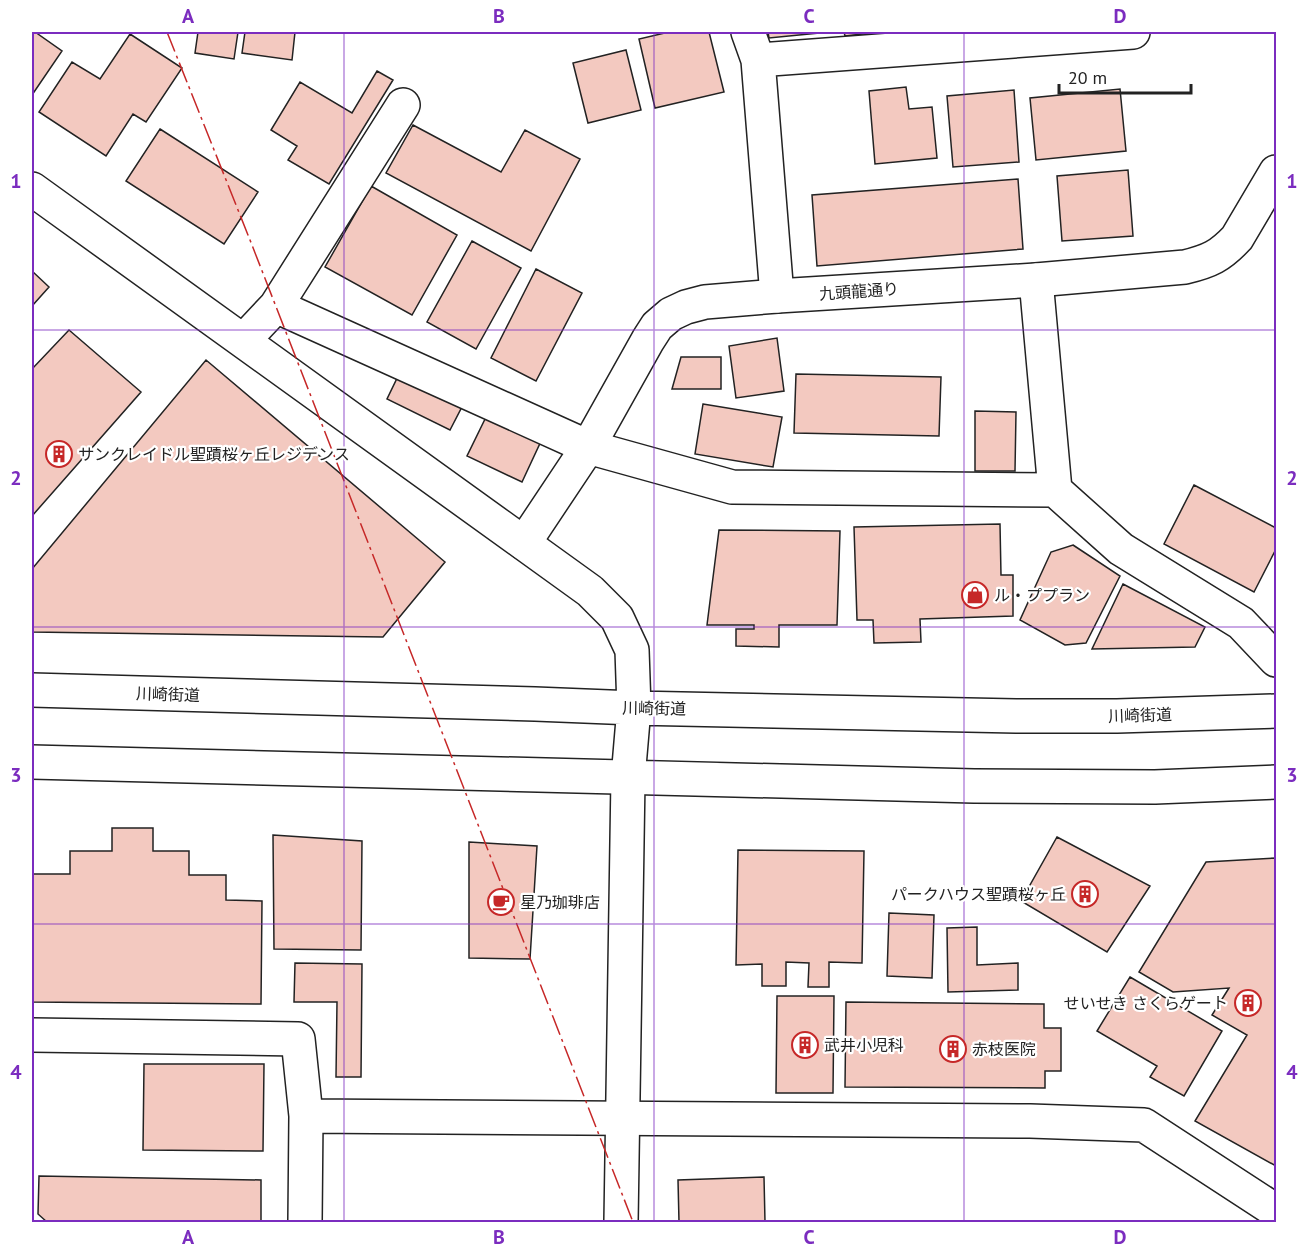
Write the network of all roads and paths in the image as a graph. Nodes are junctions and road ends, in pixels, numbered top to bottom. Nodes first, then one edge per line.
1 (1133, 32) edge
2 (753, 46) edge
3 (403, 105) dead end
4 (1276, 172) edge
5 (32, 189) edge
6 (1036, 280) junction
7 (777, 296) junction
8 (276, 306) junction
9 (244, 340) junction
10 (588, 447) junction
11 (1055, 490) junction
12 (524, 543) junction
13 (1276, 660) edge
14 (32, 690) edge
15 (634, 708) junction
16 (1276, 711) edge
17 (32, 762) edge
18 (628, 778) junction
19 (1276, 782) edge
20 (32, 1035) edge
21 (306, 1116) junction
22 (622, 1118) junction
23 (1276, 1211) edge
24 (305, 1222) edge
25 (621, 1222) edge

1 - 2 street
2 - 7 street
3 - 8 street
4 - 6 street, 九頭龍通り
5 - 9 street
6 - 7 street, 九頭龍通り
6 - 11 street
7 - 10 street, 九頭龍通り
8 - 9 street
8 - 10 street
9 - 12 street
10 - 11 street
10 - 12 street, 九頭龍通り
11 - 13 street
12 - 15 street
14 - 15 street, 川崎街道
15 - 16 street, 川崎街道
15 - 18 street
17 - 18 street
18 - 19 street
18 - 22 street
20 - 21 street
21 - 22 street
21 - 24 street
22 - 23 street
22 - 25 street

